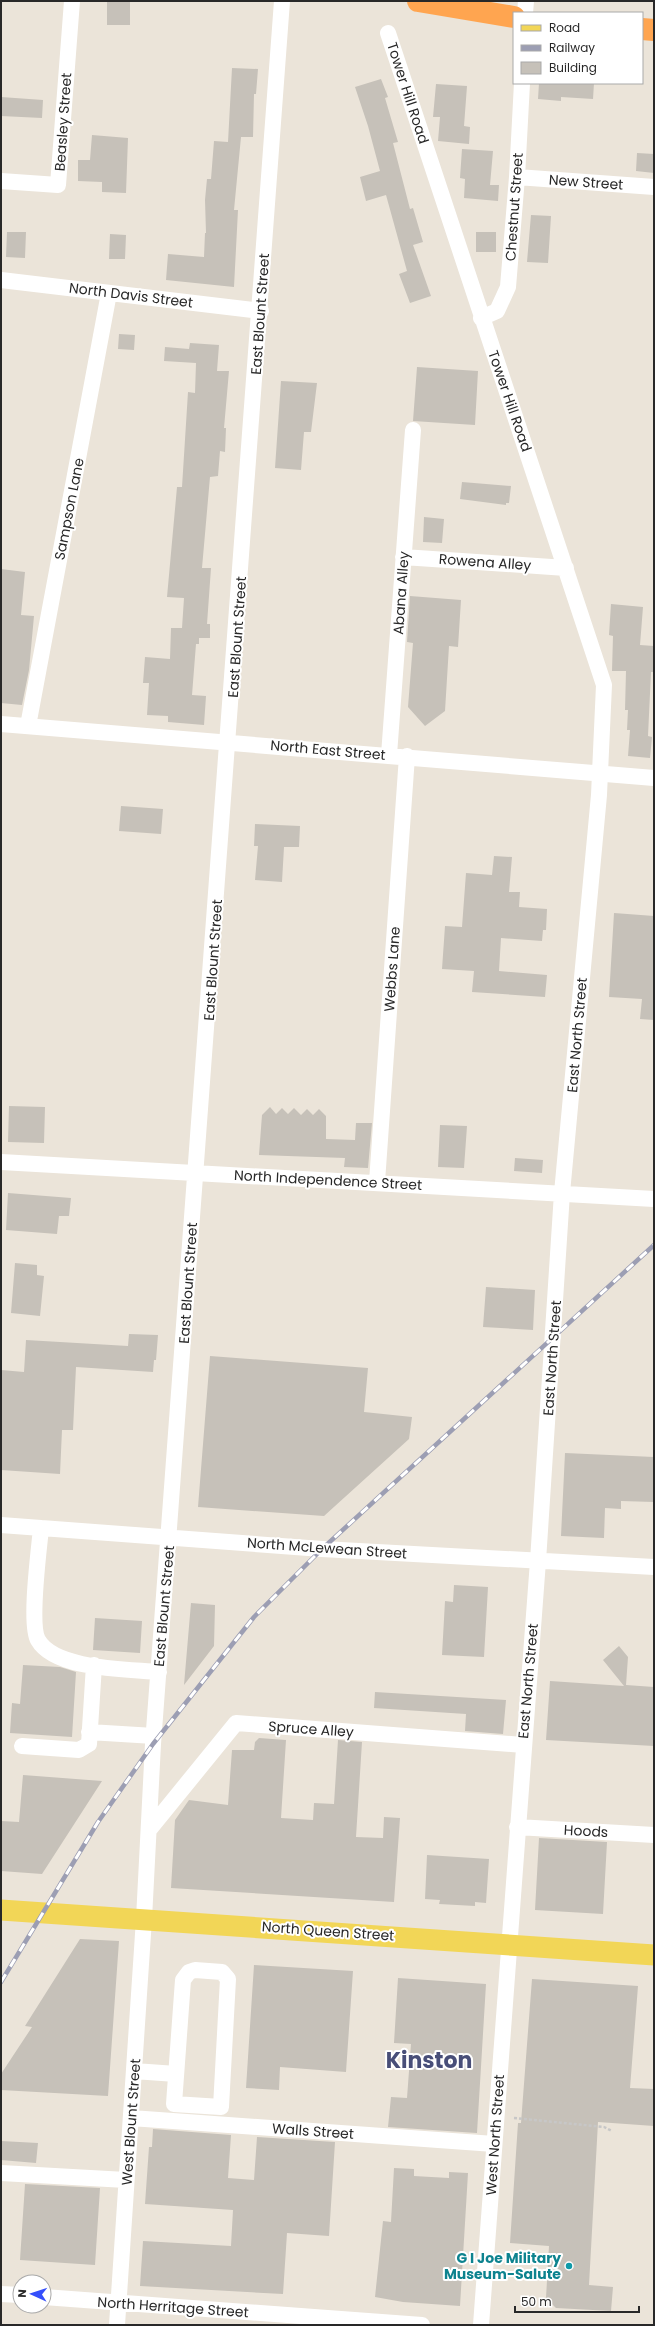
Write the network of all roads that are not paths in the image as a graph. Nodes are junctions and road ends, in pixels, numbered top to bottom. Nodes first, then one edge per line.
1 (72, 1) edge
2 (282, 1) edge
3 (418, 1) edge
4 (526, 1) edge
5 (525, 12) edge
6 (513, 17) edge
7 (643, 29) edge
8 (654, 30) edge
9 (388, 33) dead end
10 (522, 84) edge
11 (517, 177) junction
12 (1, 182) edge
13 (654, 187) edge
14 (1, 280) edge
15 (109, 293) junction
16 (261, 311) junction
17 (481, 318) junction
18 (413, 430) dead end
19 (403, 556) junction
20 (566, 568) junction
21 (1, 724) edge
22 (28, 726) junction
23 (229, 742) junction
24 (389, 755) junction
25 (407, 756) junction
26 (600, 772) junction
27 (654, 778) edge
28 (1, 1162) edge
29 (197, 1173) junction
30 (377, 1182) junction
31 (562, 1193) junction
32 (654, 1199) edge
33 (1, 1525) edge
34 (41, 1528) junction
35 (170, 1537) junction
36 (538, 1561) junction
37 (654, 1567) edge
38 (94, 1665) junction
39 (159, 1672) junction
40 (89, 1732) junction
41 (154, 1736) junction
42 (523, 1745) junction
43 (22, 1746) dead end
44 (517, 1827) junction
45 (149, 1830) junction
46 (654, 1835) edge
47 (1, 1910) edge
48 (144, 1919) junction
49 (509, 1944) junction
50 (654, 1955) edge
51 (134, 2071) junction
52 (176, 2074) junction
53 (174, 2104) junction
54 (221, 2107) junction
55 (131, 2118) junction
56 (172, 2121) junction
57 (219, 2124) junction
58 (494, 2144) junction
59 (1, 2173) edge
60 (126, 2180) junction
61 (1, 2294) edge
62 (12, 2295) edge
63 (52, 2298) edge
64 (119, 2303) junction
65 (117, 2325) edge
66 (422, 2325) edge
67 (481, 2325) edge

1 - 12 street, Beasley Street
2 - 16 street, East Blount Street
3 - 6 highway
4 - 5 street
7 - 8 highway
9 - 17 street, Tower Hill Road
10 - 11 street, Chestnut Street
11 - 13 street, New Street
11 - 17 street, Chestnut Street
14 - 15 street, North Davis Street
15 - 16 street, North Davis Street
15 - 22 street, Sampson Lane
16 - 23 street, East Blount Street
17 - 20 street, Tower Hill Road
18 - 19 street, Abana Alley
19 - 20 street, Rowena Alley
19 - 24 street, Abana Alley
20 - 26 street, Tower Hill Road
21 - 22 street, North East Street
22 - 23 street, North East Street
23 - 24 street, North East Street
23 - 29 street, East Blount Street
24 - 25 street, North East Street
25 - 26 street, North East Street
25 - 30 street, Webbs Lane
26 - 27 street, North East Street
26 - 31 street, East North Street
28 - 29 street, North Independence Street
29 - 30 street, North Independence Street
29 - 35 street, East Blount Street
30 - 31 street, North Independence Street
31 - 32 street, North Independence Street
31 - 36 street, East North Street
33 - 34 street, North McLewean Street
34 - 35 street, North McLewean Street
34 - 38 street
35 - 36 street, North McLewean Street
35 - 39 street, East Blount Street
36 - 37 street, North McLewean Street
36 - 42 street, East North Street
38 - 39 street
38 - 40 street
39 - 41 street, East Blount Street
40 - 41 street
40 - 43 street
41 - 45 street, East Blount Street
42 - 44 street, East North Street
42 - 45 street, Spruce Alley
44 - 46 street, Hoods
44 - 49 street, East North Street
45 - 48 street, East Blount Street
47 - 48 main road, North Queen Street
48 - 49 main road, North Queen Street
48 - 51 street, West Blount Street
49 - 50 main road, North Queen Street
49 - 58 street, West North Street
51 - 52 street
51 - 55 street, West Blount Street
52 - 53 street
52 - 54 street
53 - 54 street
53 - 56 street
54 - 57 street
55 - 56 street, Walls Street
55 - 60 street, West Blount Street
56 - 57 street, Walls Street
57 - 58 street, Walls Street
58 - 67 street, West North Street
59 - 60 street
60 - 64 street, West Blount Street
61 - 62 street
63 - 64 street, North Herritage Street
64 - 65 street, West Blount Street
64 - 66 street, North Herritage Street

